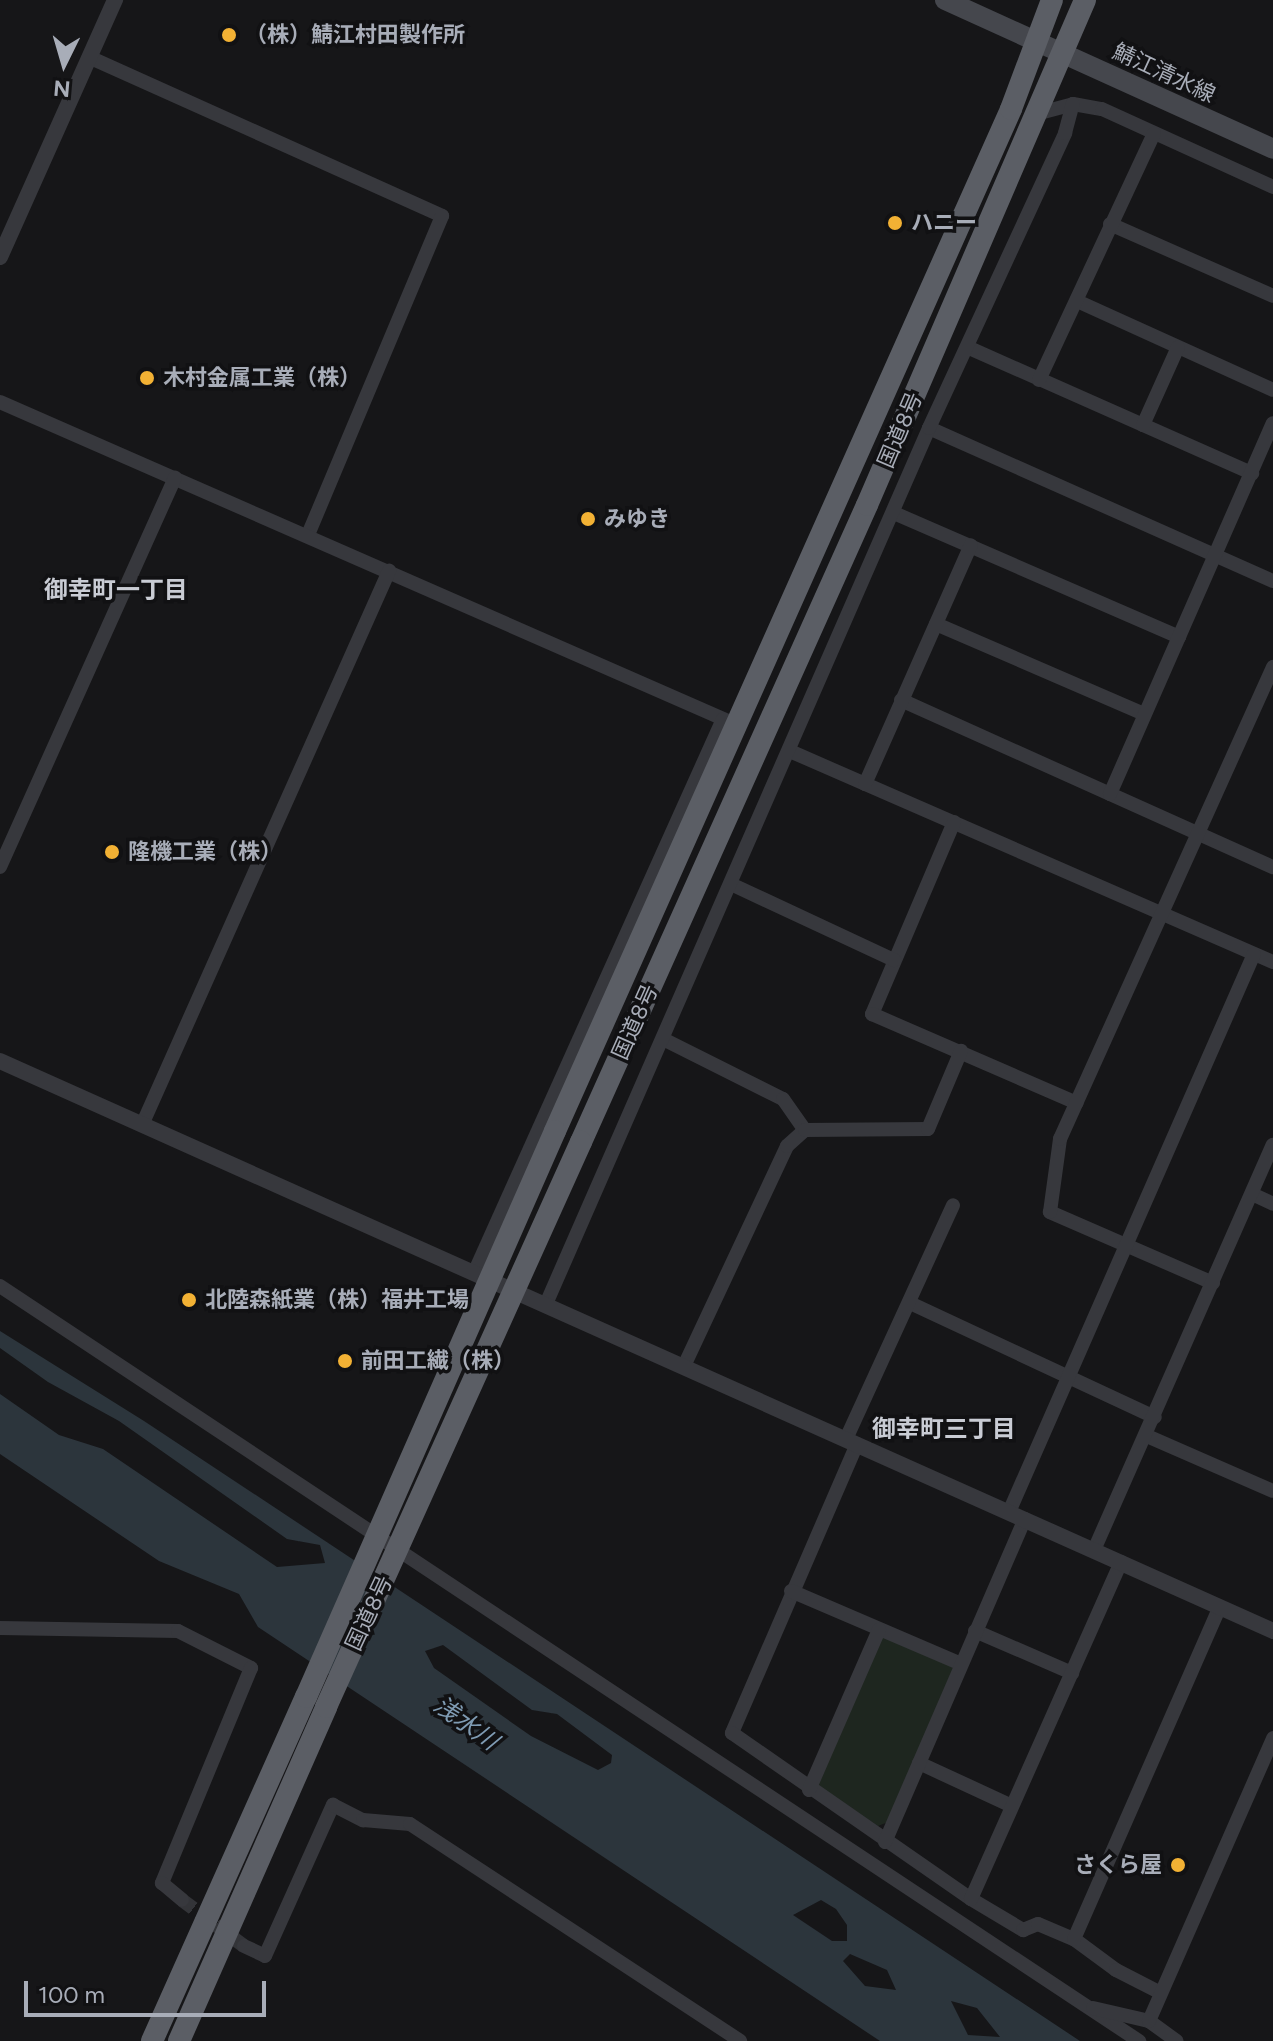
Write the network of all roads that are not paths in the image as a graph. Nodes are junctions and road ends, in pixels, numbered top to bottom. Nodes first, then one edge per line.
1 (115, 0) edge
2 (945, 0) edge
3 (1052, 0) edge
4 (1085, 0) edge
5 (1034, 40) junction
6 (1062, 51) junction
7 (91, 58) junction
8 (1073, 104) junction
9 (1036, 114) junction
10 (1154, 133) junction
11 (1273, 149) edge
12 (1273, 187) edge
13 (1110, 224) junction
14 (0, 257) edge
15 (1273, 296) edge
16 (1077, 301) junction
17 (967, 347) junction
18 (1178, 347) junction
19 (1039, 380) junction
20 (1273, 390) edge
21 (0, 402) edge
22 (1273, 423) edge
23 (1143, 425) junction
24 (929, 428) junction
25 (1252, 473) junction
26 (175, 477) junction
27 (894, 513) junction
28 (308, 534) junction
29 (971, 545) junction
30 (1215, 556) junction
31 (389, 571) junction
32 (1273, 581) edge
33 (936, 624) junction
34 (1179, 637) junction
35 (1273, 667) edge
36 (901, 700) junction
37 (1144, 714) junction
38 (729, 722) junction
39 (792, 752) junction
40 (865, 784) junction
41 (1110, 794) junction
42 (954, 822) junction
43 (1198, 833) junction
44 (0, 867) edge
45 (1273, 867) edge
46 (733, 885) junction
47 (1162, 914) junction
48 (1254, 954) junction
49 (894, 960) junction
50 (1273, 962) edge
51 (663, 1039) junction
52 (961, 1051) junction
53 (0, 1061) edge
54 (1077, 1103) junction
55 (142, 1125) junction
56 (805, 1130) junction
57 (1273, 1145) edge
58 (1252, 1194) junction
59 (1273, 1204) edge
60 (953, 1205) dead end
61 (1126, 1246) junction
62 (474, 1273) junction
63 (1213, 1283) junction
64 (0, 1286) edge
65 (910, 1303) junction
66 (546, 1304) junction
67 (684, 1366) junction
68 (1066, 1377) junction
69 (1155, 1417) junction
70 (1147, 1436) junction
71 (851, 1441) junction
72 (1273, 1491) edge
73 (1009, 1512) junction
74 (1025, 1519) junction
75 (1094, 1550) junction
76 (1121, 1562) junction
77 (791, 1591) junction
78 (1220, 1607) junction
79 (0, 1628) edge
80 (879, 1630) junction
81 (975, 1631) junction
82 (1273, 1631) edge
83 (961, 1664) junction
84 (1072, 1673) junction
85 (316, 1702) junction
86 (1273, 1738) edge
87 (919, 1763) junction
88 (809, 1790) junction
89 (1012, 1806) junction
90 (885, 1842) junction
91 (971, 1899) junction
92 (182, 1900) tunnel mouth
93 (1074, 1939) junction
94 (244, 1946) dead end
95 (1159, 1992) junction
96 (1081, 2006) junction
97 (1149, 2021) junction
98 (152, 2041) edge
99 (179, 2041) edge
100 (740, 2041) edge
101 (1139, 2041) edge
102 (1177, 2041) edge

1 - 7 street
2 - 5 main road, 鯖江清水線
3 - 5 highway, 国道8号
4 - 6 highway, 国道8号
5 - 6 main road, 鯖江清水線
5 - 38 highway, 国道8号
6 - 9 highway, 国道8号
6 - 11 main road, 鯖江清水線
7 - 14 street
7 - 28 street
8 - 9 street
8 - 10 street
8 - 17 street
9 - 85 highway, 国道8号, bridge
10 - 12 street
10 - 13 street
13 - 15 street
13 - 16 street
16 - 18 street
16 - 19 street
17 - 19 street
17 - 24 street
18 - 20 street
18 - 23 street
19 - 23 street
21 - 26 street
22 - 25 street
23 - 25 street
24 - 27 street
24 - 30 street
25 - 30 street
26 - 28 street
26 - 44 street
27 - 29 street
27 - 39 street
28 - 31 street
29 - 33 street
29 - 34 street
30 - 32 street
30 - 34 street
31 - 38 street
31 - 55 street
33 - 36 street
33 - 37 street
34 - 37 street
35 - 43 street
36 - 40 street
36 - 41 street
37 - 41 street
38 - 62 street
38 - 85 highway, 国道8号, bridge
39 - 40 street
39 - 46 street
40 - 42 street
41 - 43 street
42 - 47 street
42 - 49 street
43 - 45 street
43 - 47 street
46 - 49 street
46 - 51 street
47 - 48 street
47 - 54 street
48 - 50 street
48 - 61 street
49 - 52 street
51 - 56 street
51 - 66 street
52 - 54 street
52 - 56 street
53 - 55 street
54 - 61 street
55 - 62 street
56 - 67 street
57 - 58 street
58 - 59 street
58 - 63 street
60 - 65 street
61 - 63 street
61 - 68 street
62 - 66 street
63 - 69 street
64 - 96 street
65 - 68 street
65 - 71 street
66 - 67 street
67 - 71 street
68 - 69 street
68 - 73 street
69 - 70 street
70 - 72 street
70 - 75 street
71 - 73 street
71 - 77 street
73 - 74 street
74 - 75 street
74 - 81 street
75 - 76 street
76 - 78 street
76 - 84 street
77 - 80 street
77 - 88 street
78 - 82 street
78 - 93 street
79 - 92 street
80 - 83 street
80 - 88 street
81 - 83 street
81 - 84 street
83 - 87 street
84 - 89 street
85 - 98 highway, 国道8号
85 - 99 highway, 国道8号
86 - 95 street
87 - 89 street
87 - 90 street
88 - 90 street
89 - 91 street
90 - 91 street
91 - 93 street
93 - 95 street
94 - 100 street
95 - 97 street
96 - 97 street
96 - 101 street
97 - 102 street

